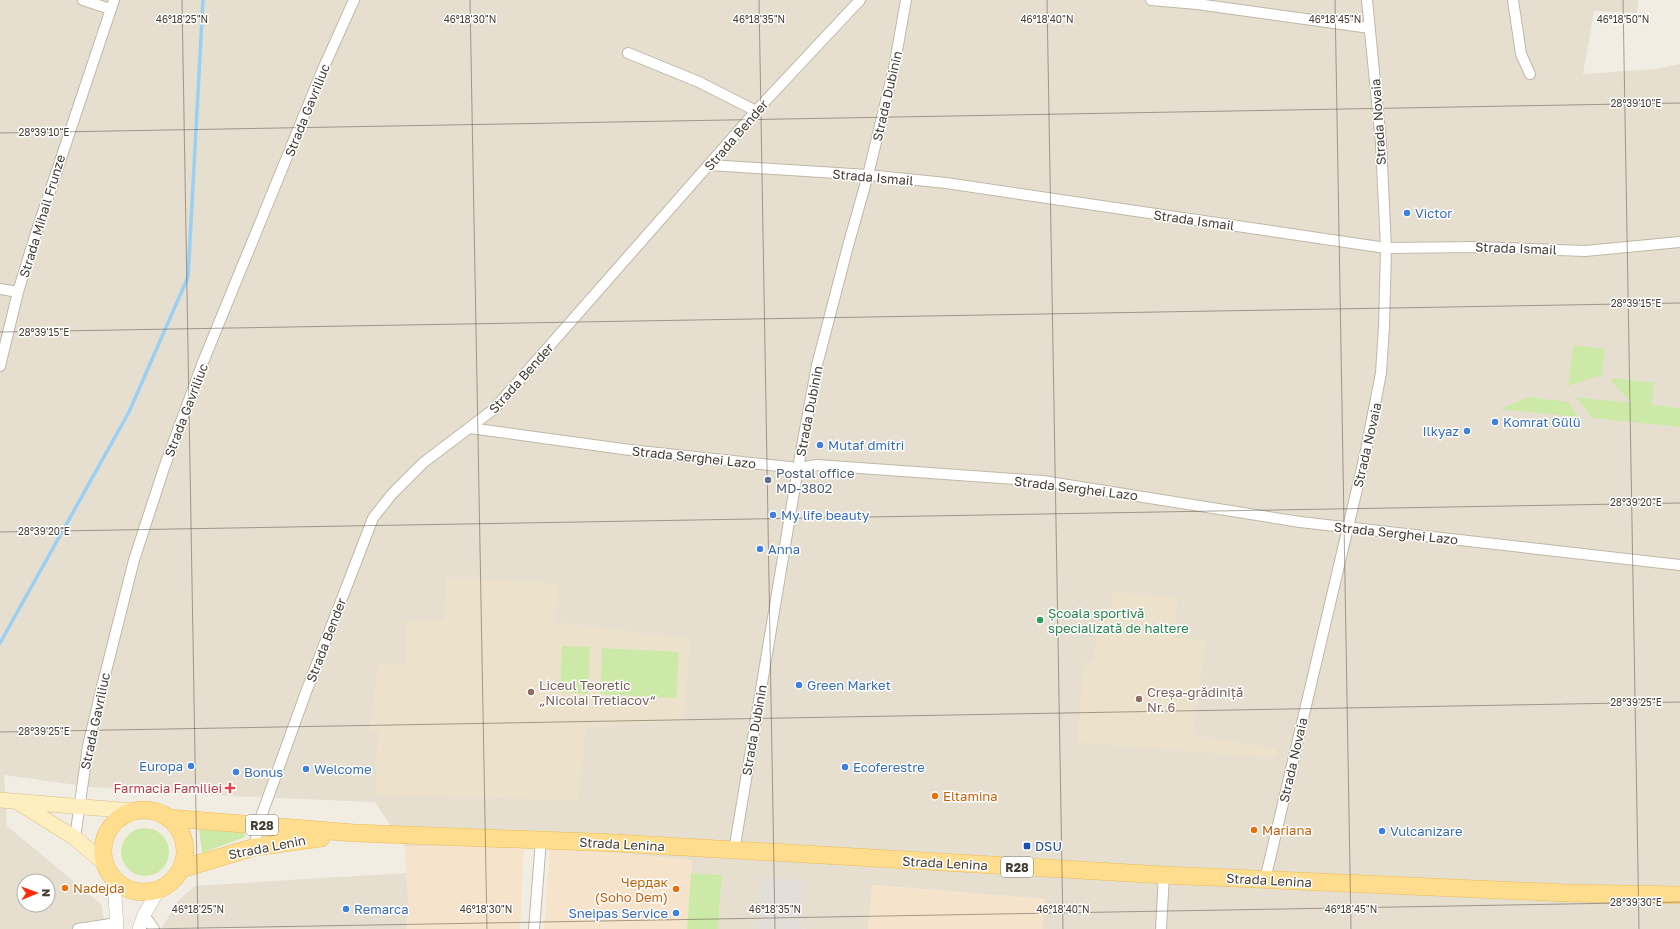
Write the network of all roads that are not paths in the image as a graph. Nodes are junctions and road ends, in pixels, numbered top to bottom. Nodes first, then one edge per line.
1 (83, 0) edge
2 (354, 0) edge
3 (860, 0) edge
4 (906, 0) edge
5 (1151, 0) edge
6 (1367, 0) edge
7 (1513, 0) edge
8 (112, 5) edge
9 (1370, 28) junction
10 (628, 53) dead end
11 (1530, 74) dead end
12 (756, 111) junction
13 (709, 165) junction
14 (868, 175) junction
15 (1680, 242) edge
16 (1386, 248) junction
17 (0, 289) edge
18 (18, 292) junction
19 (0, 366) edge
20 (470, 428) junction
21 (798, 468) junction
22 (1348, 527) junction
23 (1680, 565) edge
24 (0, 800) edge
25 (16, 802) junction
26 (79, 807) junction
27 (133, 811) junction
28 (169, 818) junction
29 (258, 825) junction
30 (355, 833) junction
31 (75, 838) junction
32 (541, 840) junction
33 (255, 847) junction
34 (734, 851) junction
35 (104, 862) junction
36 (181, 869) junction
37 (1164, 875) junction
38 (114, 880) junction
39 (1265, 880) junction
40 (159, 889) junction
41 (1680, 895) edge
42 (144, 915) junction
43 (117, 926) edge
44 (78, 929) edge
45 (139, 929) edge
46 (154, 929) edge
47 (534, 929) edge
48 (1161, 929) edge

1 - 8 street
2 - 26 street, Strada Gavriliuc
3 - 12 street, Strada Bender
4 - 14 street, Strada Dubinin
5 - 9 street
6 - 9 street, Strada Novaia
7 - 11 street
8 - 18 street, Strada Mihail Frunze
9 - 16 street, Strada Novaia
10 - 12 street
12 - 13 street, Strada Bender
13 - 14 street, Strada Ismail
13 - 20 street, Strada Bender
14 - 16 street, Strada Ismail
14 - 21 street, Strada Dubinin
15 - 16 street, Strada Ismail
16 - 22 street, Strada Novaia
17 - 18 street
18 - 19 street, Strada Mihail Frunze
20 - 21 street, Strada Serghei Lazo
20 - 29 street, Strada Bender
21 - 22 street, Strada Serghei Lazo
21 - 34 street, Strada Dubinin
22 - 23 street, Strada Serghei Lazo
22 - 39 street, Strada Novaia
24 - 25 main road
25 - 26 main road
25 - 31 main road
26 - 27 main road
26 - 31 street, Strada Gavriliuc
27 - 28 main road, R28
27 - 35 main road, R28
28 - 29 main road, R28
28 - 36 main road, R28
29 - 30 main road, R28
29 - 33 street, Strada Bender
30 - 32 main road, Strada Lenina / R28
30 - 33 main road, Strada Lenin / R28
31 - 35 main road
32 - 34 main road, Strada Lenina / R28
32 - 47 street
33 - 36 main road, Strada Lenin / R28
34 - 37 main road, Strada Lenina / R28
35 - 38 main road, R28
36 - 40 main road
37 - 39 main road, Strada Lenina / R28
37 - 48 street
38 - 40 main road
38 - 43 street
39 - 41 main road, Strada Lenina / R28
40 - 42 street
42 - 45 street
42 - 46 street
43 - 44 street

